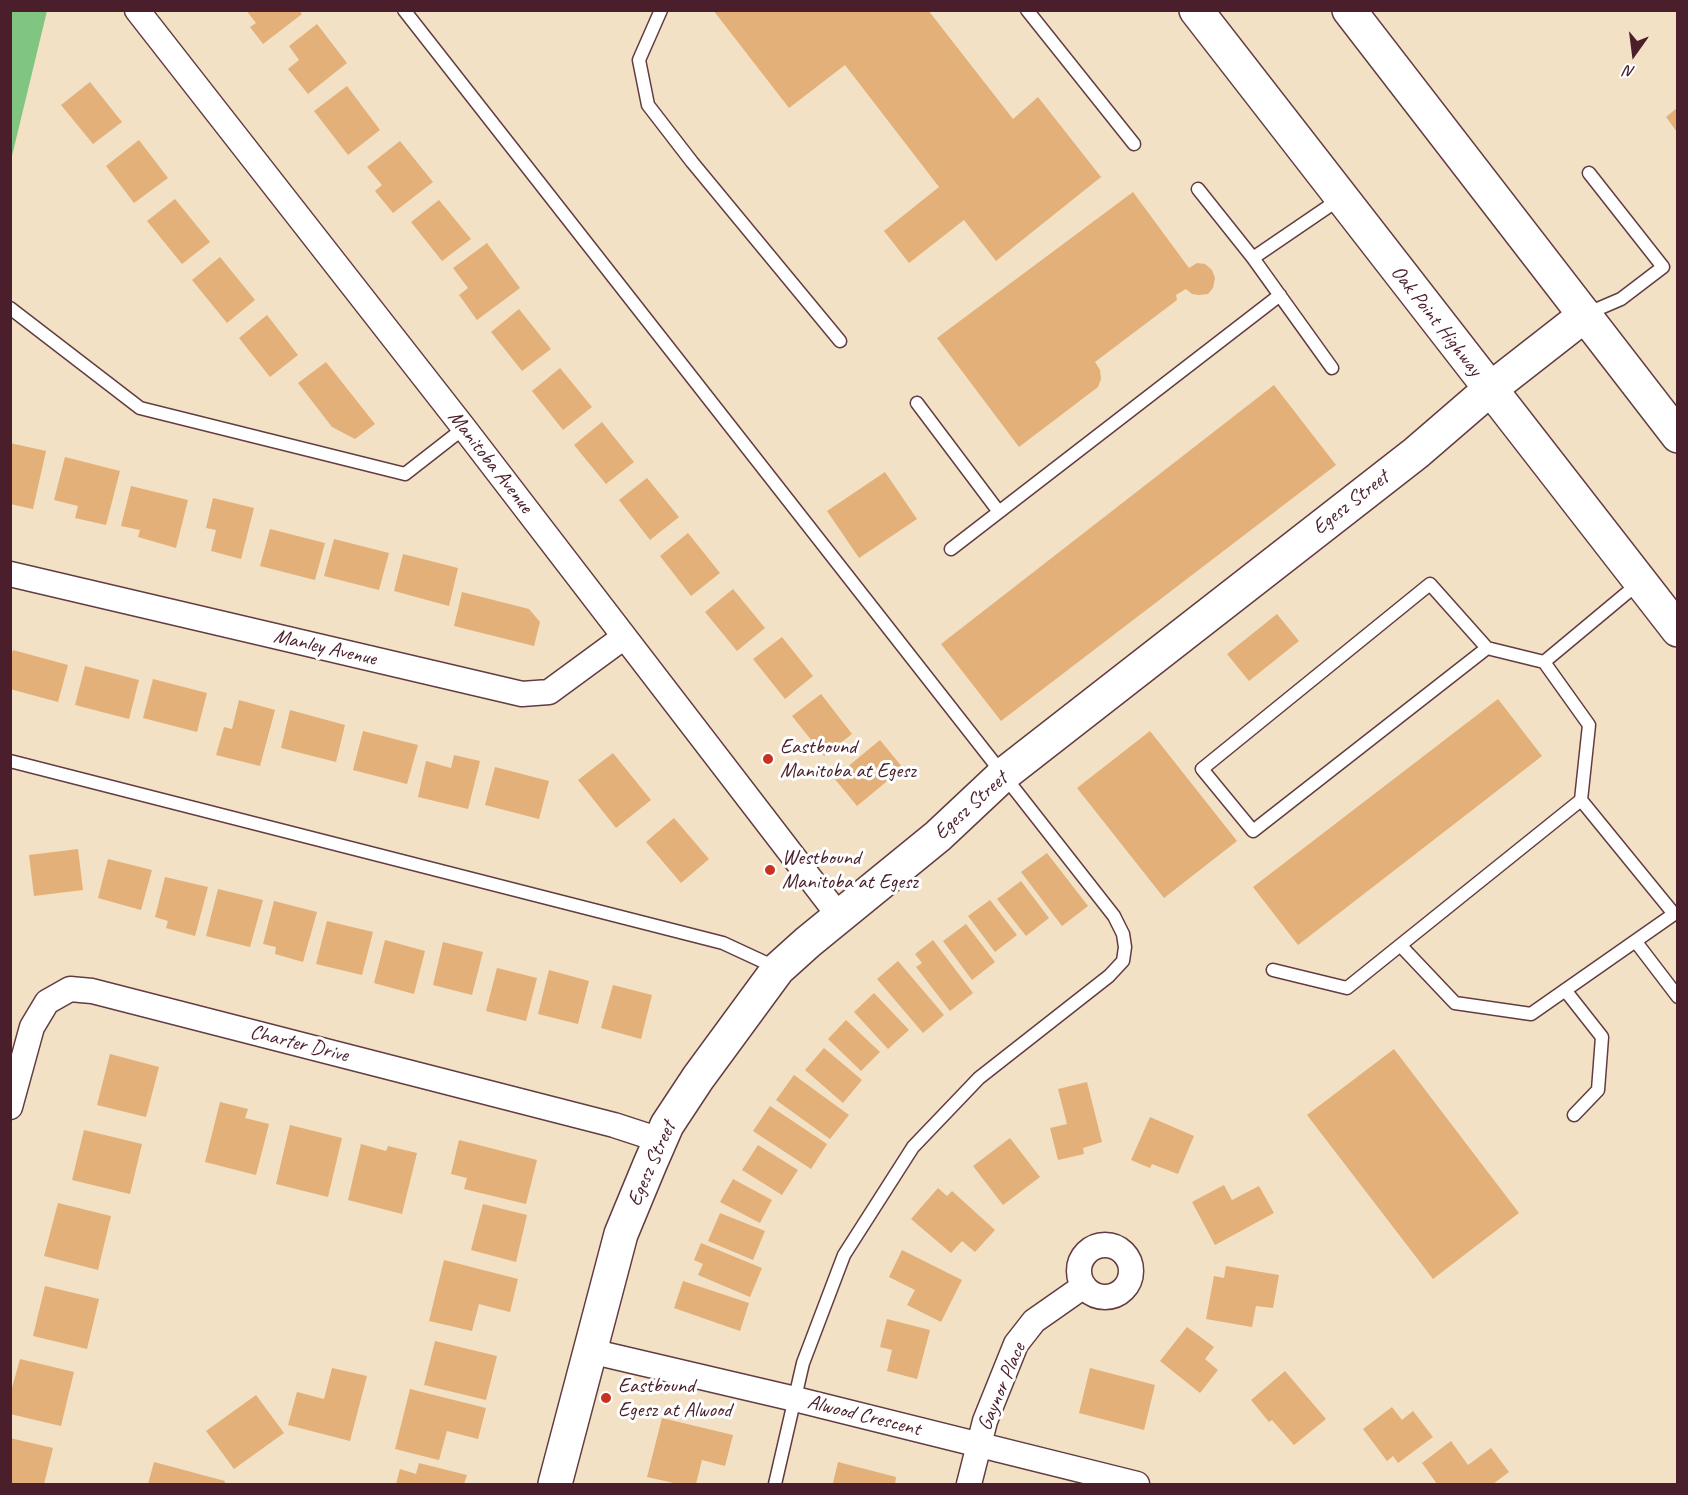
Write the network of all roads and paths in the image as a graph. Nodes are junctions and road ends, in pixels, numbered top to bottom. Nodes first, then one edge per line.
1 (137, 10) edge
2 (404, 10) edge
3 (661, 10) edge
4 (1027, 10) edge
5 (1196, 10) edge
6 (1349, 10) edge
7 (1134, 144) dead end
8 (1589, 173) dead end
9 (1198, 189) dead end
10 (1342, 198) junction
11 (1253, 258) junction
12 (1280, 295) junction
13 (10, 308) edge
14 (1585, 315) junction
15 (840, 341) dead end
16 (1332, 368) dead end
17 (1490, 390) junction
18 (917, 403) dead end
19 (464, 428) junction
20 (1677, 436) edge
21 (999, 512) junction
22 (951, 549) dead end
23 (10, 574) edge
24 (1640, 581) junction
25 (1677, 630) edge
26 (624, 637) junction
27 (1487, 648) junction
28 (1544, 662) junction
29 (10, 761) edge
30 (1003, 775) junction
31 (1581, 800) junction
32 (1676, 913) edge
33 (839, 916) junction
34 (1636, 942) junction
35 (1401, 946) junction
36 (778, 969) junction
37 (1273, 970) dead end
38 (1565, 990) junction
39 (1677, 997) edge
40 (10, 1107) edge
41 (1574, 1115) dead end
42 (660, 1140) junction
43 (1084, 1286) dead end
44 (590, 1351) junction
45 (795, 1399) junction
46 (978, 1444) junction
47 (555, 1485) edge
48 (775, 1485) edge
49 (969, 1485) edge
50 (1137, 1485) edge

1 - 19 street, Manitoba Avenue
2 - 30 lane
3 - 15 lane
4 - 7 lane
5 - 10 street, Oak Point Highway
6 - 14 street
8 - 14 lane
9 - 11 lane
10 - 11 lane
10 - 17 street, Oak Point Highway
11 - 12 lane
12 - 16 lane
12 - 21 lane
13 - 19 lane
14 - 17 street, Egesz Street
14 - 20 street
17 - 24 street, Oak Point Highway
17 - 30 street, Egesz Street
18 - 21 lane
19 - 26 street, Manitoba Avenue
21 - 22 lane
23 - 26 street, Manley Avenue
24 - 25 street, Oak Point Highway
24 - 28 lane
26 - 33 street, Manitoba Avenue
27 - 27 lane
27 - 28 lane
28 - 31 lane
29 - 36 lane
30 - 33 street, Egesz Street
30 - 45 lane
31 - 32 lane
31 - 35 lane
32 - 34 lane
33 - 36 street, Egesz Street
34 - 38 lane
34 - 39 lane
35 - 37 lane
35 - 38 lane
36 - 42 street, Egesz Street
38 - 41 lane
40 - 42 street, Charter Drive
42 - 44 street, Egesz Street
43 - 46 street, Gaynor Place
44 - 45 street, Alwood Crescent
44 - 47 street, Egesz Street
45 - 46 street, Alwood Crescent
45 - 48 lane
46 - 49 street, Gaynor Place
46 - 50 street, Alwood Crescent

